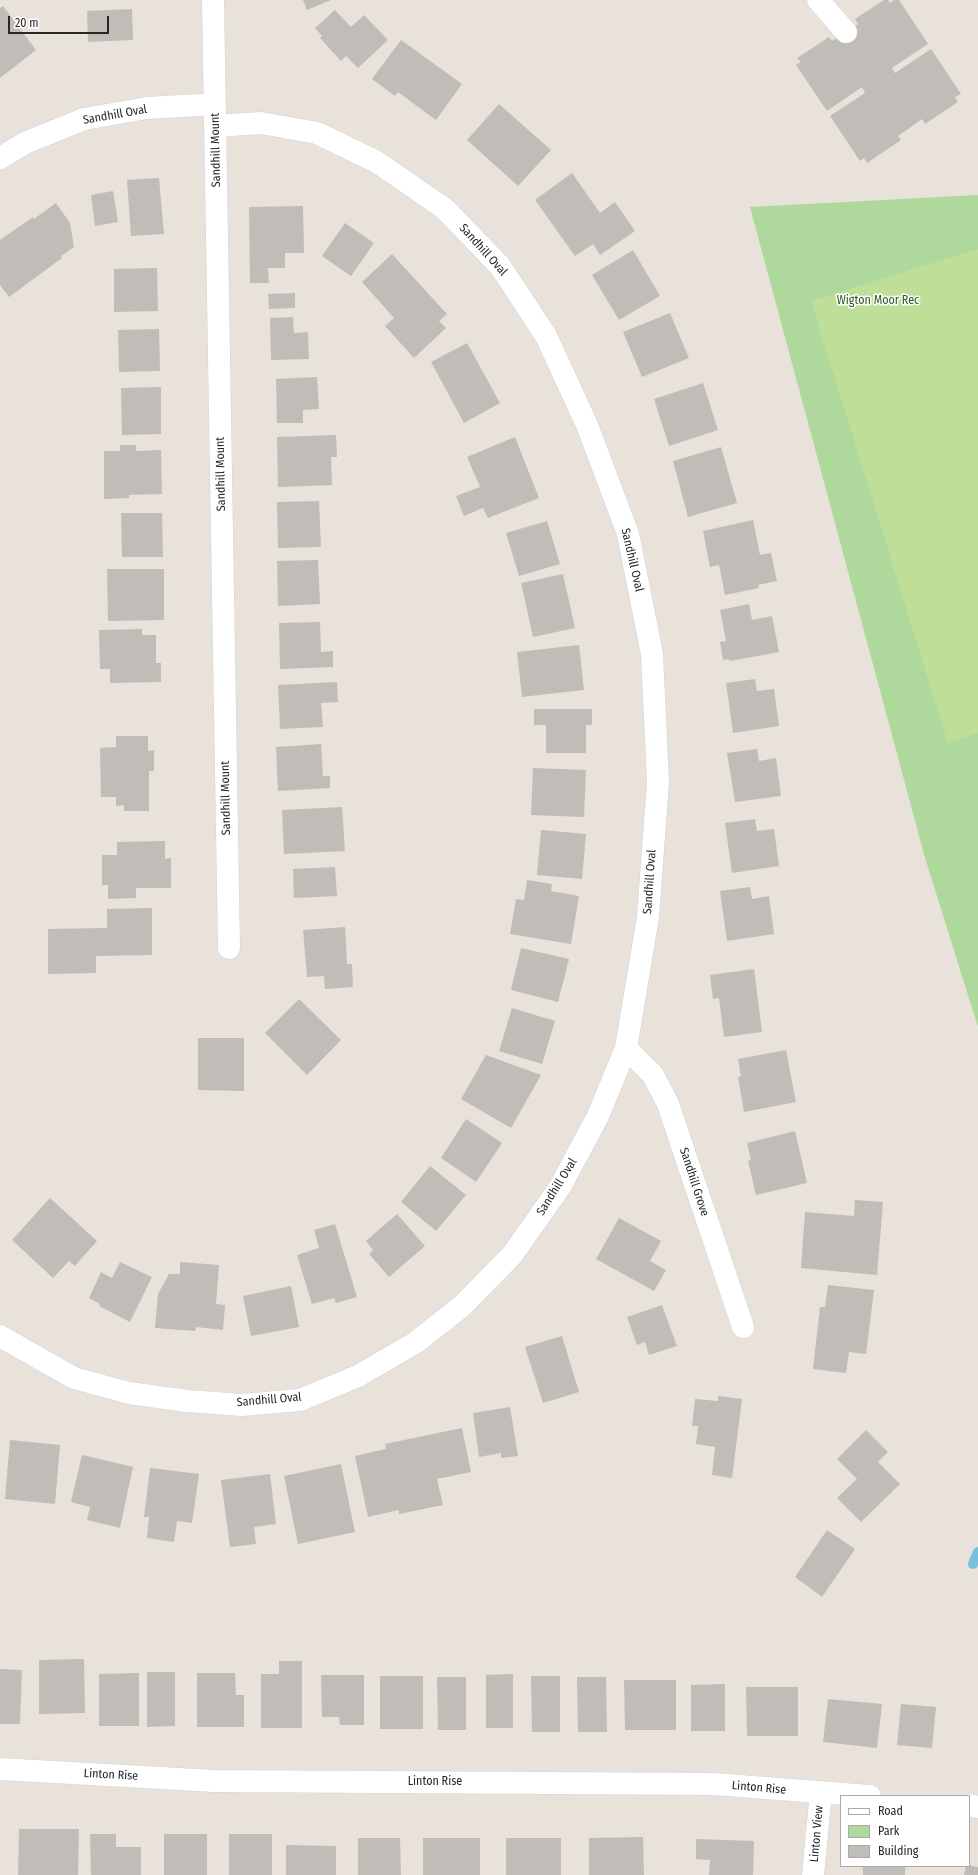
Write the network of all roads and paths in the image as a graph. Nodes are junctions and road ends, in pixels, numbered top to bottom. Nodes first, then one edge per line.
1 (213, 0) edge
2 (818, 0) edge
3 (846, 32) dead end
4 (215, 104) junction
5 (216, 126) junction
6 (0, 158) edge
7 (229, 948) dead end
8 (626, 1048) junction
9 (743, 1327) dead end
10 (0, 1336) edge
11 (0, 1770) edge
12 (821, 1792) junction
13 (858, 1795) edge
14 (813, 1875) edge

1 - 4 street, Sandhill Mount
2 - 3 street
4 - 5 street, Sandhill Mount
4 - 6 street, Sandhill Oval
5 - 7 street, Sandhill Mount
5 - 8 street, Sandhill Oval
8 - 9 street, Sandhill Grove
8 - 10 street, Sandhill Oval
11 - 12 street, Linton Rise
12 - 13 street, Linton Rise
12 - 14 street, Linton View

